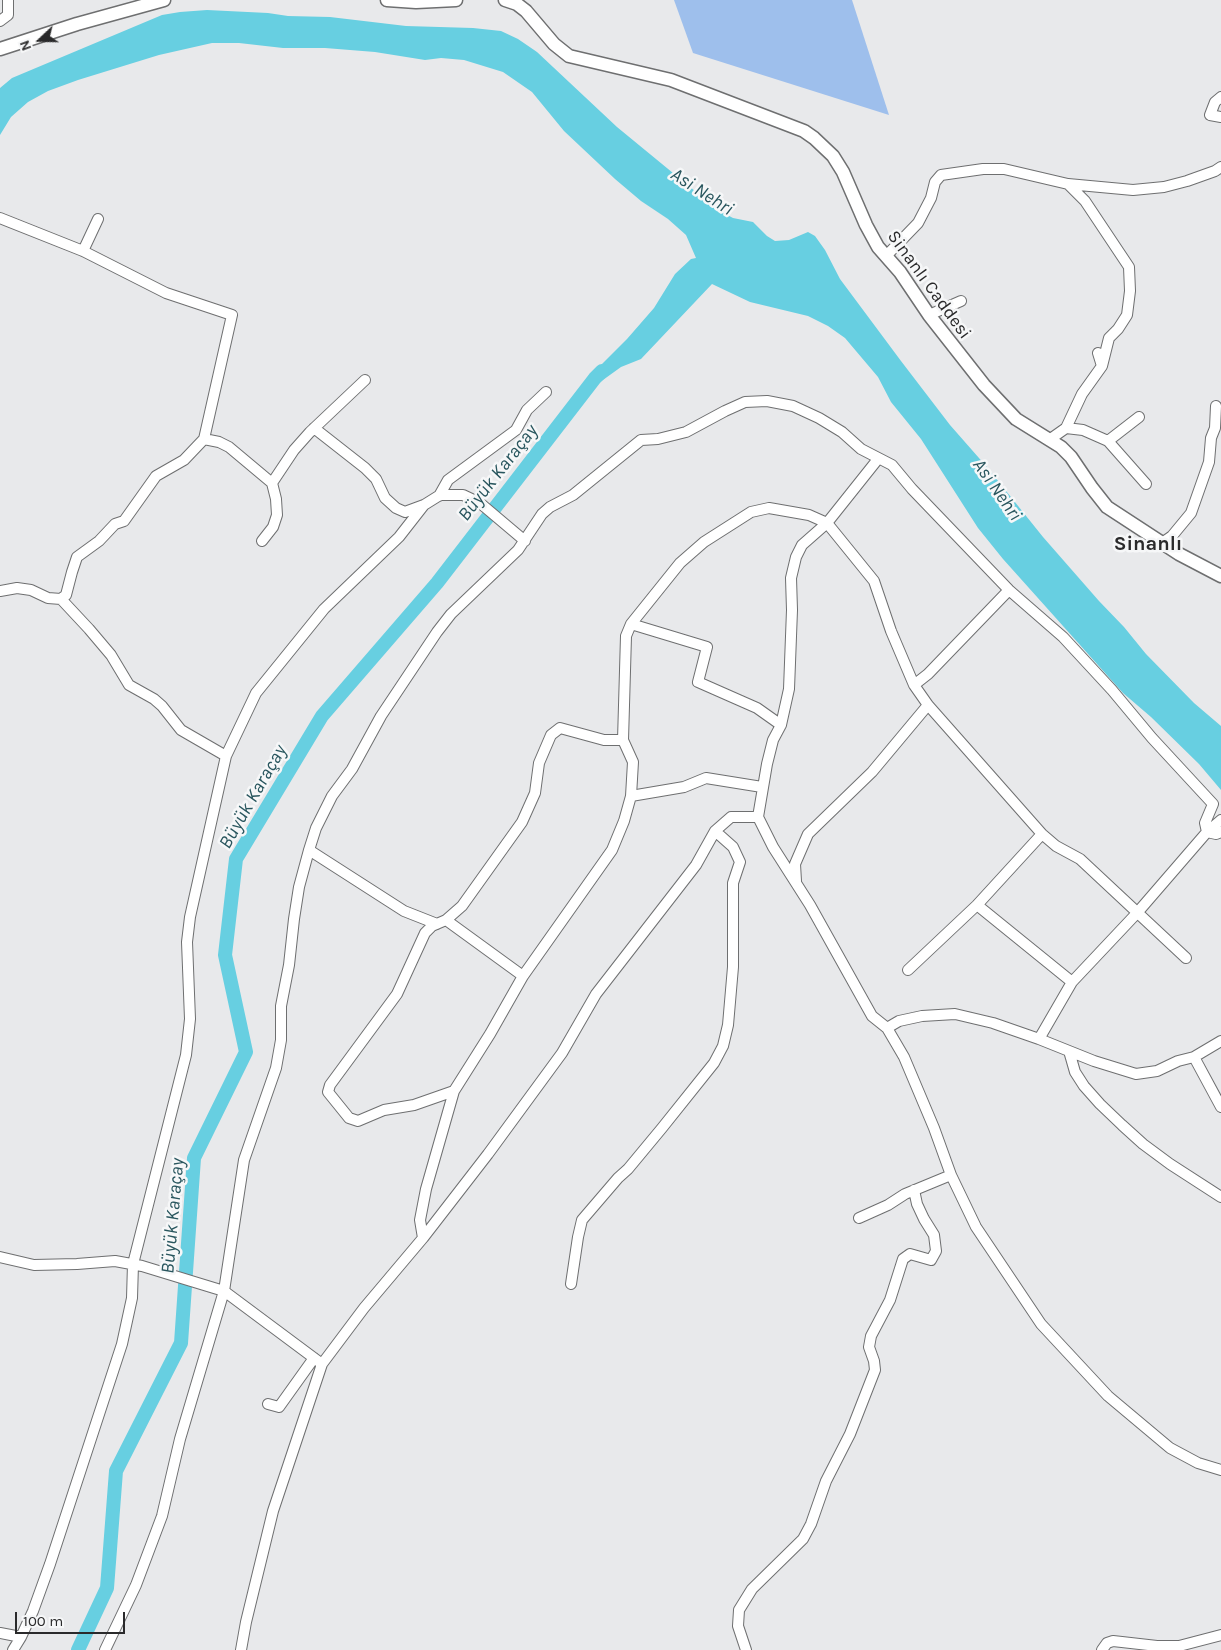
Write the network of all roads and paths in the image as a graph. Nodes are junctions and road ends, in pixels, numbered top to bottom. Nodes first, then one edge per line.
1 (8, 0) edge
2 (164, 0) edge
3 (387, 0) edge
4 (456, 0) edge
5 (505, 0) edge
6 (0, 21) edge
7 (0, 49) edge
8 (1221, 97) edge
9 (1221, 117) edge
10 (1221, 167) edge
11 (1068, 184) junction
12 (0, 218) edge
13 (98, 220) dead end
14 (83, 251) junction
15 (886, 255) junction
16 (961, 301) dead end
17 (929, 315) junction
18 (1098, 353) dead end
19 (1102, 366) junction
20 (365, 380) dead end
21 (546, 392) dead end
22 (1216, 406) dead end
23 (1139, 417) dead end
24 (314, 428) junction
25 (1066, 428) junction
26 (204, 440) junction
27 (1049, 440) junction
28 (1108, 441) junction
29 (878, 459) junction
30 (272, 483) junction
31 (1146, 484) dead end
32 (439, 496) junction
33 (424, 505) junction
34 (827, 523) junction
35 (262, 541) dead end
36 (525, 541) junction
37 (1162, 543) junction
38 (1221, 576) edge
39 (1009, 590) junction
40 (0, 591) edge
41 (60, 599) junction
42 (631, 624) junction
43 (914, 685) junction
44 (928, 705) junction
45 (782, 725) junction
46 (623, 740) junction
47 (226, 756) junction
48 (762, 787) junction
49 (631, 796) junction
50 (758, 817) junction
51 (1221, 820) edge
52 (715, 831) junction
53 (1206, 832) junction
54 (1221, 832) edge
55 (1042, 834) junction
56 (309, 850) junction
57 (796, 882) junction
58 (977, 905) junction
59 (1137, 913) junction
60 (442, 922) junction
61 (1186, 958) dead end
62 (908, 970) dead end
63 (523, 976) junction
64 (1072, 982) junction
65 (887, 1028) junction
66 (1038, 1038) junction
67 (1221, 1041) edge
68 (1068, 1051) junction
69 (1194, 1057) junction
70 (454, 1091) junction
71 (1221, 1107) edge
72 (951, 1174) junction
73 (914, 1190) junction
74 (1221, 1196) edge
75 (859, 1218) dead end
76 (423, 1238) junction
77 (0, 1258) edge
78 (138, 1265) junction
79 (571, 1284) dead end
80 (224, 1291) junction
81 (318, 1361) junction
82 (268, 1404) dead end
83 (1221, 1470) edge
84 (0, 1633) edge
85 (1221, 1635) edge
86 (21, 1637) junction
87 (13, 1650) edge
88 (105, 1650) edge
89 (241, 1650) edge
90 (746, 1650) edge
91 (1102, 1650) edge

1 - 6 street
2 - 7 main road
3 - 4 main road
5 - 15 main road, Sinanlı Caddesi
8 - 9 street
10 - 11 street
11 - 15 street
11 - 19 street
12 - 14 street
13 - 14 street
14 - 26 street
15 - 17 main road, Sinanlı Caddesi
16 - 17 street
17 - 27 main road, Sinanlı Caddesi
18 - 19 street
19 - 25 street
20 - 24 street
21 - 32 street
22 - 37 street
23 - 28 street
24 - 30 street
24 - 33 street
25 - 27 street
25 - 28 street
26 - 30 street
26 - 41 street
27 - 37 main road, Sinanlı Caddesi
28 - 31 street
29 - 34 street
29 - 36 street
29 - 39 street
30 - 35 street
32 - 33 street
32 - 36 street
33 - 47 street
34 - 42 street
34 - 43 street
34 - 45 street
36 - 56 street
37 - 38 main road, Sinanlı Caddesi
39 - 43 street
39 - 53 street
40 - 41 street
41 - 47 street
42 - 45 street
42 - 46 street
43 - 44 street
44 - 55 street
44 - 57 street
45 - 48 street
46 - 49 street
46 - 60 street
47 - 78 street
48 - 49 street
48 - 50 street
49 - 63 street
50 - 52 street
50 - 57 street
51 - 53 street
52 - 76 street
52 - 79 street
53 - 54 street
53 - 59 street
55 - 58 street
55 - 59 street
56 - 60 street
56 - 80 street
57 - 65 street
58 - 62 street
58 - 64 street
59 - 61 street
59 - 64 street
60 - 63 street
60 - 70 street
63 - 70 street
64 - 66 street
65 - 66 street
65 - 72 street
66 - 68 street
67 - 69 street
68 - 69 street
68 - 74 street
69 - 71 street
70 - 76 street
72 - 73 street
72 - 83 street
73 - 75 street
73 - 90 street
76 - 81 street
77 - 78 street
78 - 80 street
78 - 86 street
80 - 81 street
80 - 88 street
81 - 82 street
81 - 89 street
84 - 86 street
85 - 91 street
86 - 87 street

